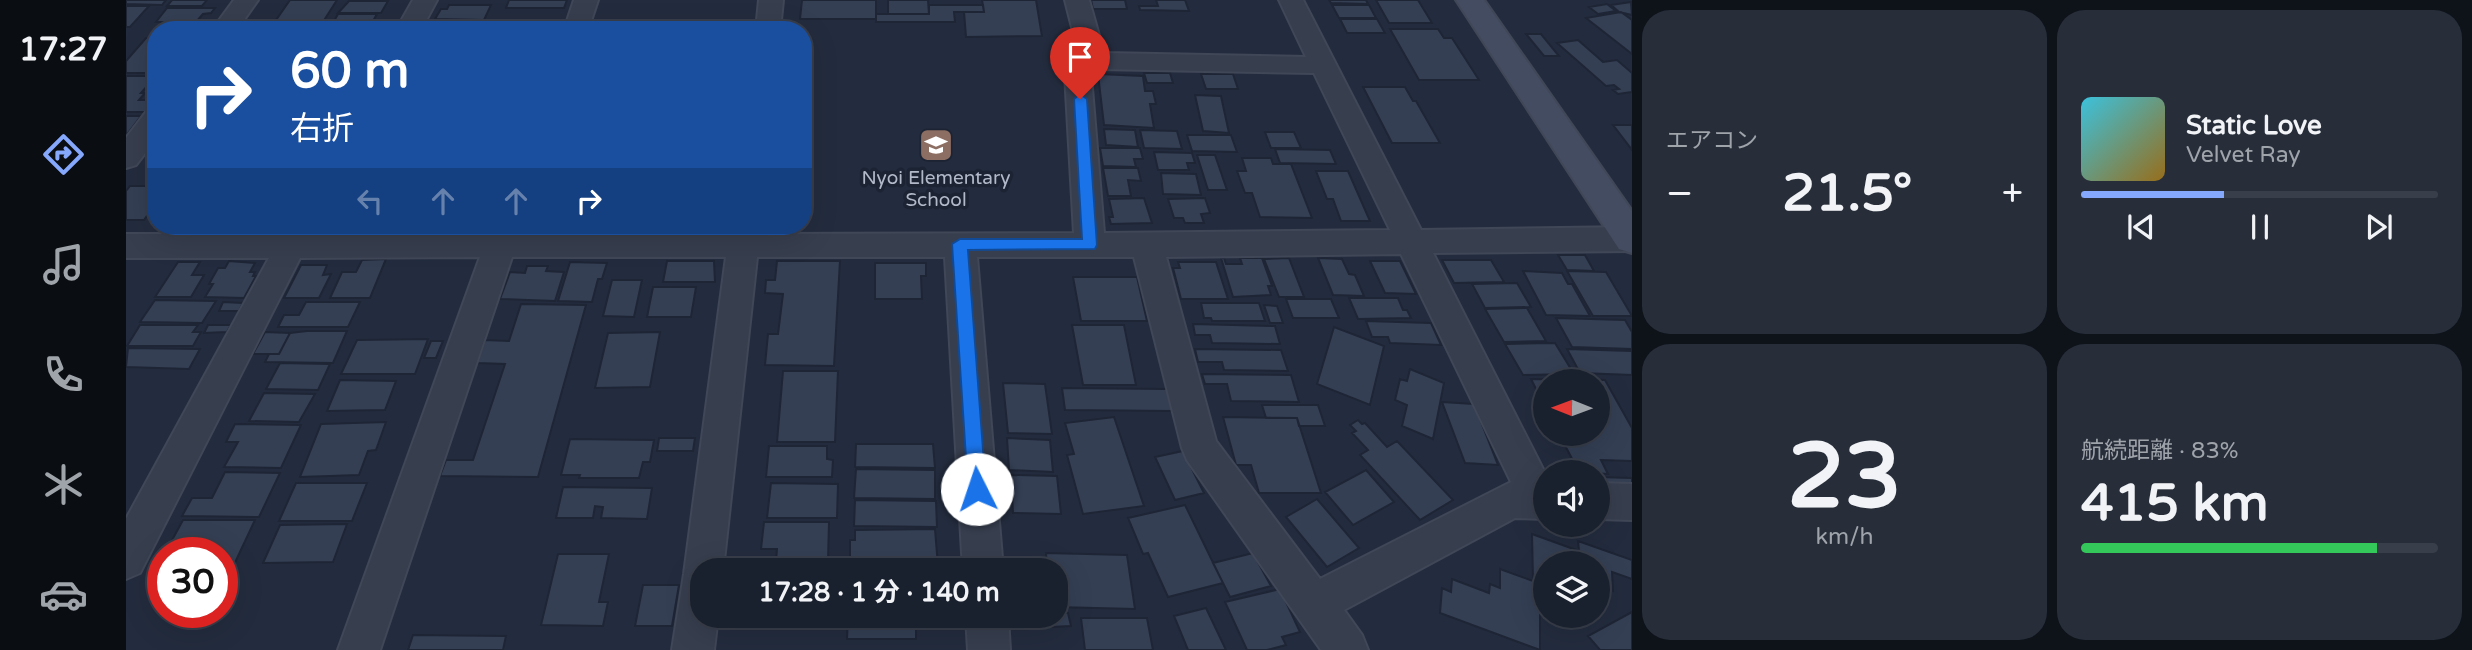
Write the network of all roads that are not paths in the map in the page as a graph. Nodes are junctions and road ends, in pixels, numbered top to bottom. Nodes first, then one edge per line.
1 (246, 0) edge
2 (425, 0) edge
3 (586, 0) edge
4 (771, 0) edge
5 (1077, 0) edge
6 (1291, 0) edge
7 (1470, 0) edge
8 (230, 21) edge
9 (413, 21) edge
10 (579, 21) edge
11 (769, 21) edge
12 (1093, 61) junction
13 (1322, 65) junction
14 (147, 131) edge
15 (126, 158) edge
16 (296, 235) edge
17 (504, 235) edge
18 (743, 235) edge
19 (1632, 239) edge
20 (1410, 241) junction
21 (960, 244) junction
22 (1090, 245) junction
23 (1147, 245) junction
24 (126, 246) edge
25 (1533, 482) edge
26 (1533, 500) edge
27 (1610, 502) edge
28 (1632, 502) edge
29 (704, 558) edge
30 (982, 558) edge
31 (126, 559) edge
32 (1314, 604) junction
33 (696, 628) edge
34 (988, 628) edge
35 (359, 650) edge
36 (693, 650) edge
37 (989, 650) edge
38 (1347, 650) edge

1 - 8 street
2 - 9 street
3 - 10 street
4 - 11 street
5 - 12 street
6 - 13 street
7 - 19 street
12 - 13 street
12 - 22 street
13 - 20 street
14 - 15 street
16 - 17 street
16 - 24 street
16 - 31 street
17 - 18 street
17 - 35 street
18 - 21 street
18 - 29 street
19 - 20 street
20 - 23 street
20 - 25 street
21 - 22 street
21 - 30 street
22 - 23 street
23 - 32 street
26 - 32 street
27 - 28 street
32 - 38 street
33 - 36 street
34 - 37 street

